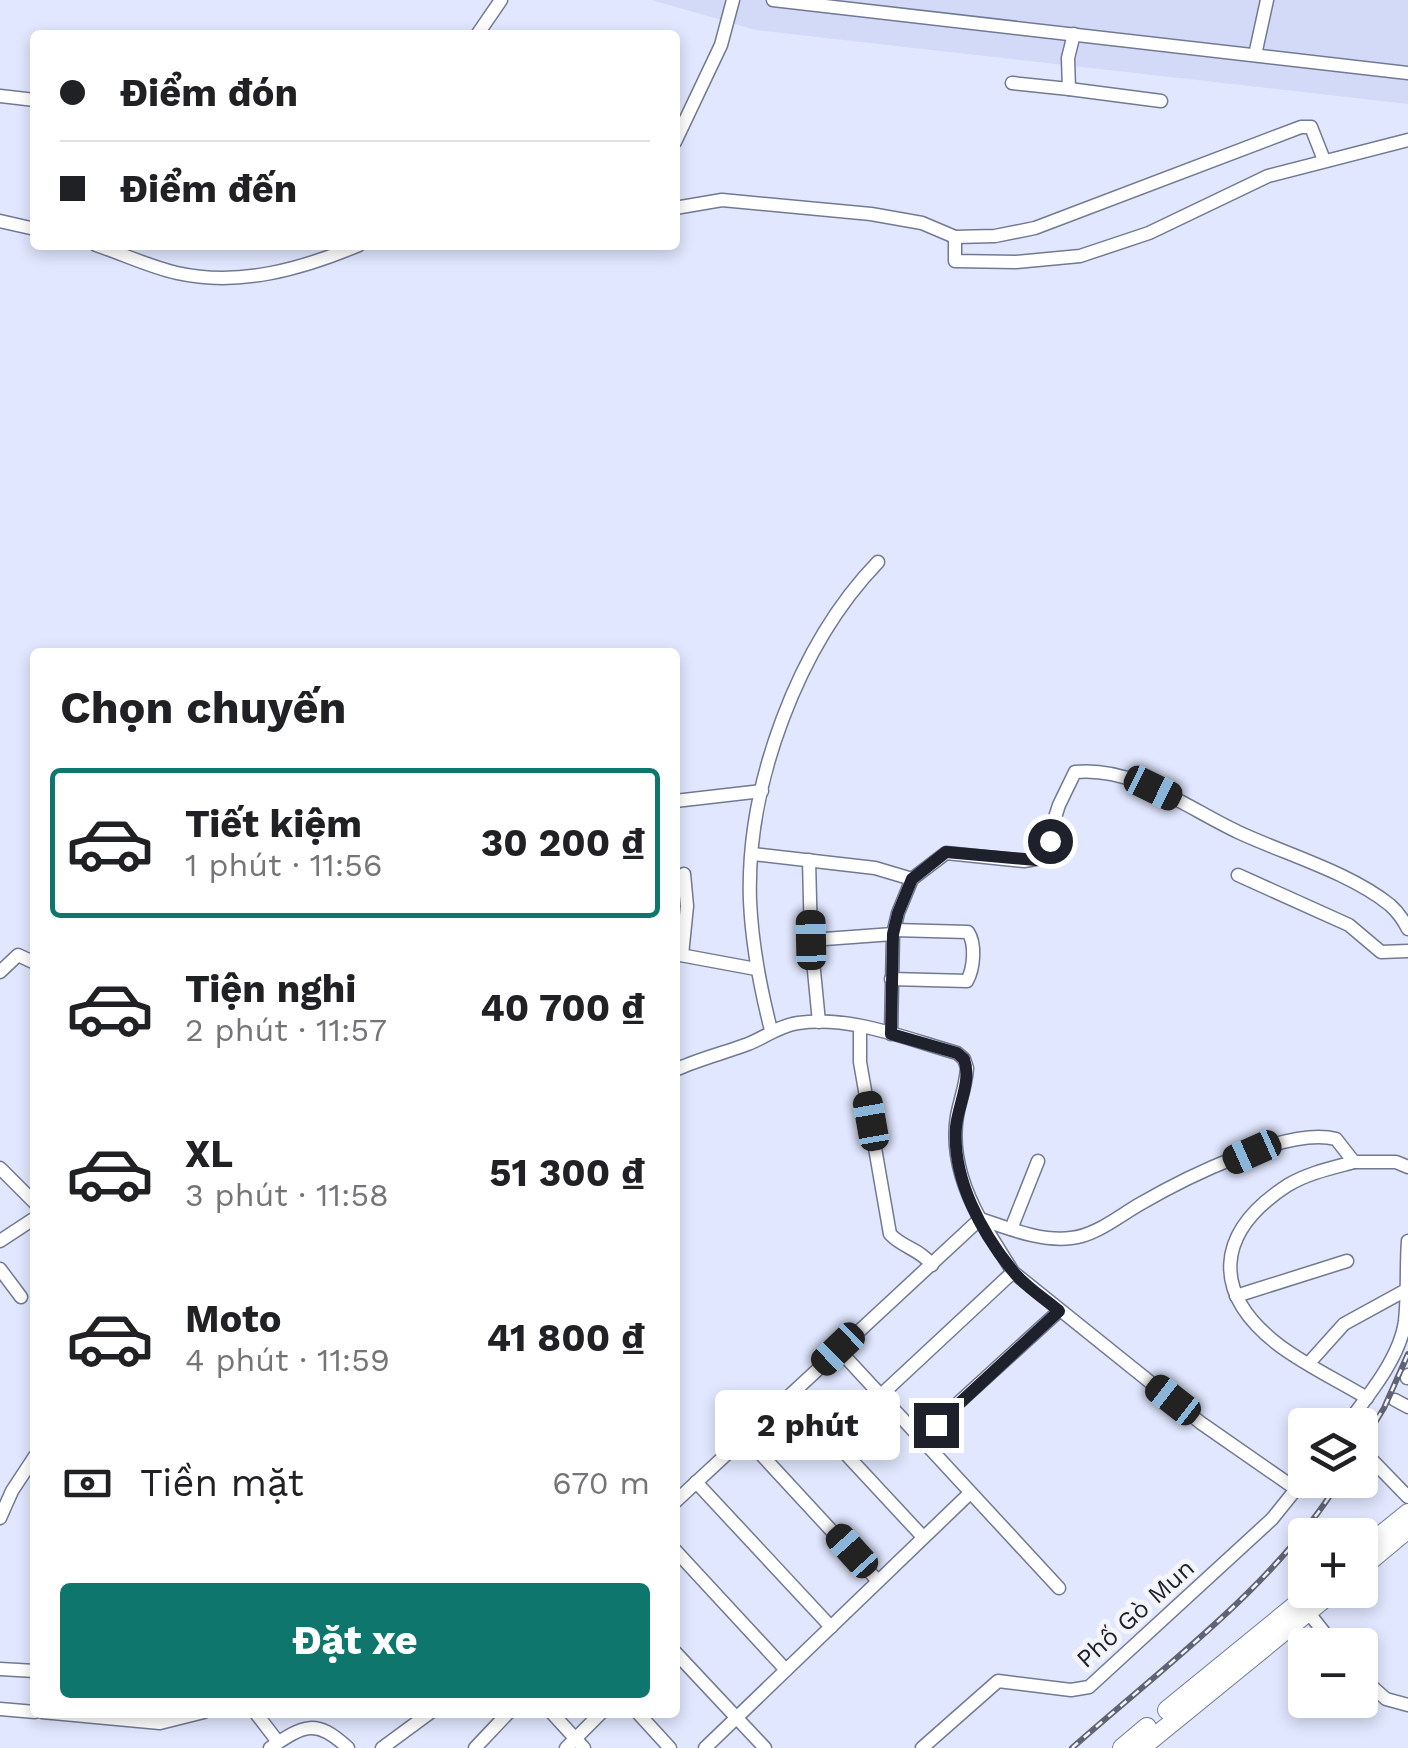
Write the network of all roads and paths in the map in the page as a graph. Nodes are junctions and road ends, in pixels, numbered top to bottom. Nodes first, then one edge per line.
1 (501, 0) edge
2 (733, 0) edge
3 (773, 0) edge
4 (1267, 0) edge
5 (918, 7) edge
6 (480, 30) edge
7 (1074, 34) junction
8 (1255, 55) junction
9 (1408, 73) edge
10 (1012, 83) dead end
11 (1069, 89) junction
12 (0, 96) edge
13 (30, 99) edge
14 (1161, 100) dead end
15 (680, 131) edge
16 (1408, 140) edge
17 (1324, 160) junction
18 (680, 207) edge
19 (0, 221) edge
20 (30, 228) edge
21 (955, 237) junction
22 (348, 250) edge
23 (132, 251) edge
24 (878, 562) dead end
25 (762, 791) junction
26 (680, 799) edge
27 (753, 854) junction
28 (809, 860) junction
29 (684, 874) dead end
30 (1238, 875) dead end
31 (912, 879) junction
32 (1408, 929) edge
33 (894, 932) junction
34 (811, 940) junction
35 (680, 945) edge
36 (1408, 951) edge
37 (680, 955) edge
38 (30, 961) edge
39 (756, 970) junction
40 (0, 972) edge
41 (891, 980) junction
42 (819, 1022) junction
43 (860, 1027) junction
44 (770, 1030) junction
45 (891, 1034) junction
46 (680, 1068) edge
47 (1038, 1161) dead end
48 (1354, 1162) junction
49 (1408, 1167) edge
50 (0, 1168) edge
51 (30, 1198) edge
52 (980, 1219) junction
53 (30, 1221) edge
54 (1012, 1229) junction
55 (0, 1240) edge
56 (1408, 1240) edge
57 (1347, 1261) dead end
58 (932, 1265) junction
59 (0, 1269) edge
60 (1013, 1272) junction
61 (1406, 1290) edge
62 (1236, 1296) junction
63 (21, 1298) dead end
64 (1059, 1311) junction
65 (838, 1349) junction
66 (1309, 1364) junction
67 (881, 1394) junction
68 (791, 1395) junction
69 (1367, 1398) junction
70 (1394, 1400) dead end
71 (1408, 1407) edge
72 (1359, 1408) edge
73 (921, 1437) junction
74 (746, 1438) junction
75 (30, 1464) edge
76 (1378, 1467) edge
77 (1288, 1476) edge
78 (696, 1482) junction
79 (970, 1493) junction
80 (680, 1497) edge
81 (1408, 1497) edge
82 (1289, 1498) edge
83 (1408, 1513) edge
84 (0, 1518) edge
85 (1408, 1530) edge
86 (924, 1537) junction
87 (1378, 1537) edge
88 (1378, 1554) edge
89 (680, 1555) edge
90 (878, 1581) junction
91 (1058, 1588) dead end
92 (1292, 1608) edge
93 (1313, 1608) edge
94 (1308, 1612) junction
95 (831, 1628) junction
96 (1321, 1628) edge
97 (680, 1657) edge
98 (0, 1669) edge
99 (786, 1670) junction
100 (30, 1672) edge
101 (1378, 1691) edge
102 (1408, 1705) edge
103 (0, 1709) edge
104 (30, 1711) edge
105 (105, 1718) edge
106 (180, 1718) edge
107 (259, 1718) edge
108 (422, 1718) edge
109 (503, 1718) edge
110 (555, 1718) edge
111 (597, 1718) edge
112 (642, 1718) edge
113 (736, 1718) junction
114 (274, 1745) edge
115 (575, 1745) edge
116 (348, 1748) edge
117 (382, 1748) edge
118 (474, 1748) edge
119 (670, 1748) edge
120 (705, 1748) edge
121 (765, 1748) edge
122 (922, 1748) edge
123 (1122, 1748) edge
124 (1141, 1748) edge

1 - 6 street
2 - 15 street
3 - 5 street
4 - 8 street
5 - 7 street
7 - 8 street
7 - 11 street
8 - 9 street
10 - 11 street
11 - 14 street
12 - 13 street
16 - 17 street
17 - 21 street
17 - 21 street
18 - 21 street
19 - 20 street
22 - 23 street
24 - 25 street
25 - 26 street
25 - 27 street
27 - 28 street
27 - 39 street
28 - 31 street
28 - 34 street
29 - 35 street
30 - 36 street
31 - 32 street
31 - 33 street
33 - 34 street
33 - 41 street
33 - 41 street
34 - 42 street
37 - 39 street
38 - 40 street
39 - 44 street
41 - 45 street
42 - 43 street
42 - 44 street
43 - 45 street
43 - 58 street
44 - 46 street
45 - 52 street
47 - 54 street
48 - 49 street
48 - 54 street
48 - 62 street
50 - 51 street
52 - 54 street
52 - 58 street
52 - 60 street
53 - 55 street
56 - 61 street
57 - 62 street
58 - 65 street
59 - 63 street
60 - 64 street
60 - 67 street
61 - 66 street
61 - 69 street
62 - 66 street
64 - 73 street
64 - 77 street
65 - 67 street
65 - 68 street
66 - 69 street
67 - 73 street
68 - 74 street
68 - 86 street
69 - 72 street
70 - 71 street
73 - 79 street
74 - 78 street
74 - 90 street
75 - 84 street
76 - 81 street
78 - 80 street
78 - 95 street
79 - 86 street
79 - 91 street
82 - 122 street, Phố Gò Mun
83 - 87 highway
85 - 88 highway
86 - 90 street
89 - 99 street
90 - 95 street
92 - 123 highway
93 - 94 highway
94 - 96 street
94 - 124 highway
95 - 99 street
97 - 113 street
98 - 100 street
99 - 113 street
101 - 102 street
103 - 104 street
105 - 106 street
107 - 114 street
108 - 117 street
109 - 118 street
110 - 115 street
111 - 115 street
112 - 119 street
113 - 120 street
113 - 121 street
114 - 116 street

